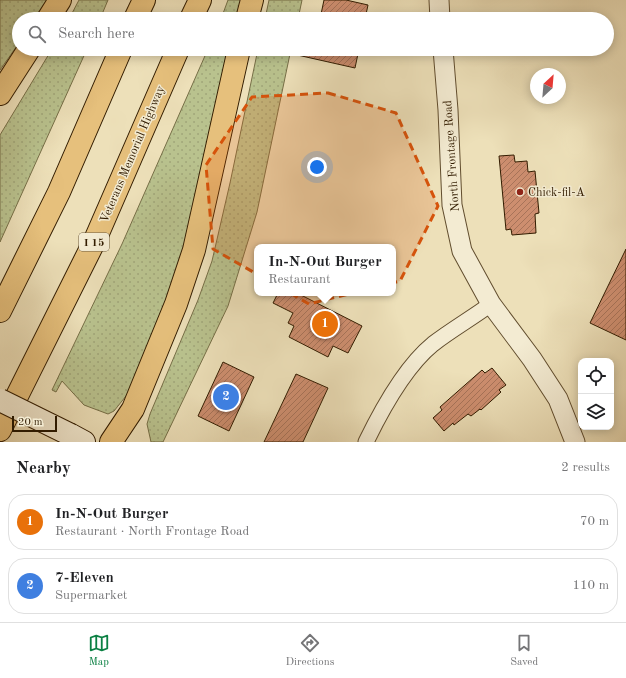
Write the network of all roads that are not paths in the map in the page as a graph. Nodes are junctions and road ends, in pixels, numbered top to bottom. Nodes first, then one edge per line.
1 (60, 0) edge
2 (144, 0) edge
3 (200, 0) edge
4 (252, 0) edge
5 (439, 0) edge
6 (52, 12) edge
7 (138, 12) edge
8 (194, 12) edge
9 (249, 12) edge
10 (440, 12) edge
11 (24, 56) edge
12 (118, 56) edge
13 (175, 56) edge
14 (237, 56) edge
15 (443, 56) edge
16 (0, 94) edge
17 (491, 304) junction
18 (0, 311) edge
19 (0, 400) edge
20 (0, 430) edge
21 (78, 439) edge
22 (111, 442) edge
23 (366, 442) edge
24 (575, 442) edge

1 - 6 highway
2 - 7 highway
3 - 8 highway
4 - 9 highway
5 - 10 street
11 - 16 highway
12 - 18 highway
13 - 20 highway, Veterans Memorial Highway / I 15
14 - 22 highway
15 - 17 street, North Frontage Road
17 - 23 street
17 - 24 street, North Frontage Road
19 - 21 main road, bridge

